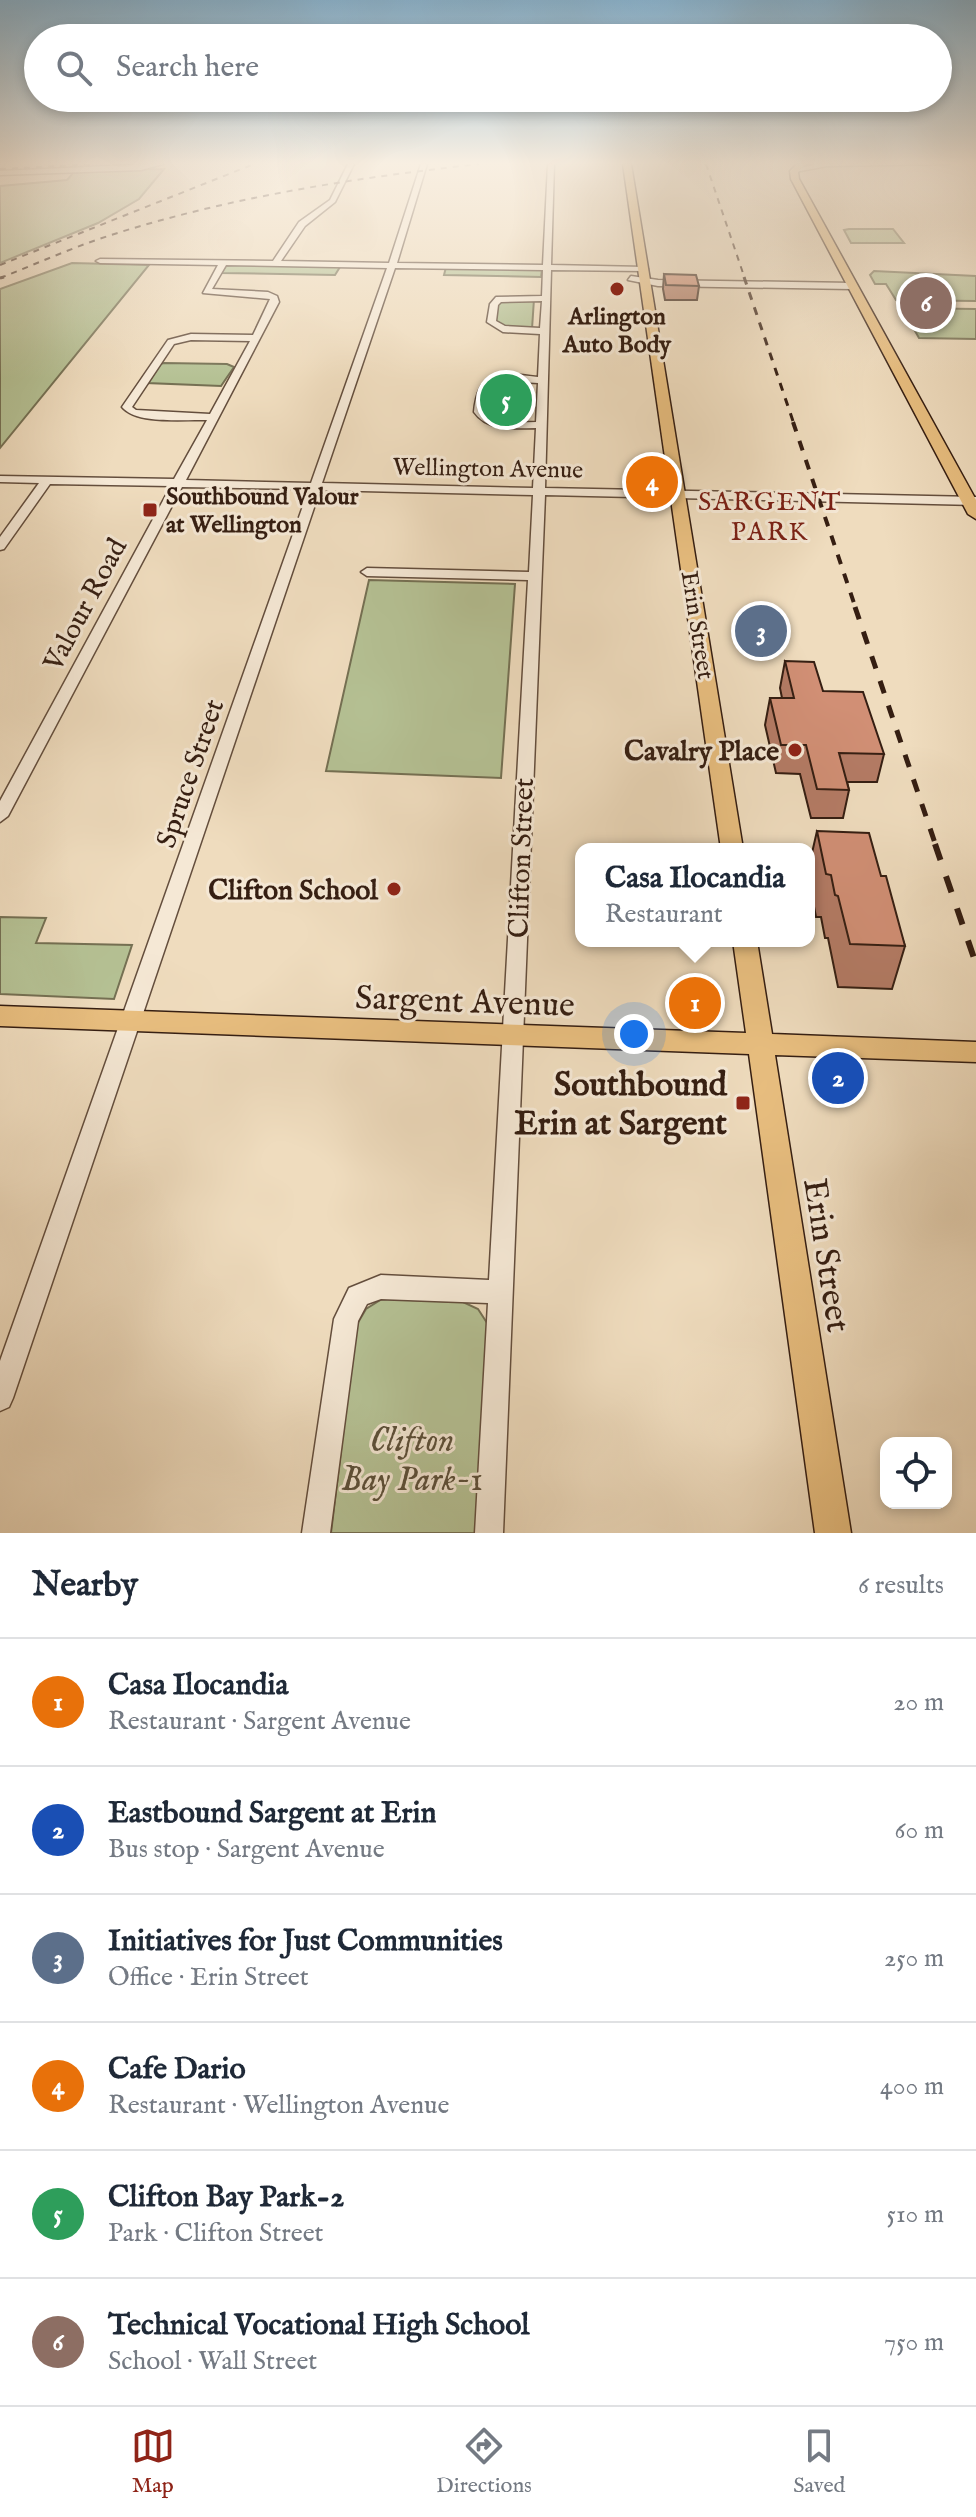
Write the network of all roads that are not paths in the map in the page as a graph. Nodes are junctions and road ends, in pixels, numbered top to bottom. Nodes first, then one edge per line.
1 (294, 236) edge
2 (401, 236) edge
3 (548, 236) edge
4 (638, 236) edge
5 (825, 236) edge
6 (100, 261) dead end
7 (223, 263) junction
8 (276, 263) junction
9 (392, 265) junction
10 (547, 268) junction
11 (644, 275) junction
12 (852, 286) junction
13 (546, 298) junction
14 (544, 331) junction
15 (255, 338) junction
16 (541, 380) junction
17 (213, 417) junction
18 (541, 425) junction
19 (0, 479) edge
20 (47, 480) junction
21 (177, 483) junction
22 (314, 486) junction
23 (539, 491) junction
24 (677, 494) junction
25 (972, 501) edge
26 (976, 514) edge
27 (0, 546) edge
28 (367, 572) dead end
29 (532, 576) junction
30 (0, 816) edge
31 (731, 843) edge
32 (746, 947) edge
33 (0, 1016) edge
34 (131, 1021) junction
35 (513, 1036) junction
36 (759, 1044) junction
37 (976, 1052) edge
38 (501, 1292) junction
39 (0, 1398) edge
40 (316, 1533) edge
41 (489, 1533) edge
42 (833, 1533) edge

1 - 8 street
2 - 9 street, Spruce Street
3 - 10 street, Clifton Street
4 - 11 main road, Erin Street
5 - 12 main road
6 - 7 street
7 - 8 street
7 - 15 street, Valour Road
8 - 9 street
9 - 10 street
9 - 22 street, Spruce Street
10 - 11 street
10 - 13 street, Clifton Street
11 - 12 street
11 - 24 main road, Erin Street
12 - 25 main road
13 - 14 street, Clifton Street
13 - 14 street
14 - 16 street, Clifton Street
15 - 17 street, Valour Road
15 - 17 street
16 - 18 street, Clifton Street
16 - 18 street
17 - 21 street, Valour Road
18 - 23 street, Clifton Street
19 - 20 street, Wellington Avenue
20 - 21 street, Wellington Avenue
20 - 27 street
21 - 22 street, Wellington Avenue
21 - 30 street, Valour Road
22 - 23 street, Wellington Avenue
22 - 34 street, Spruce Street
23 - 24 street, Wellington Avenue
23 - 29 street, Clifton Street
24 - 25 street, Wellington Avenue
24 - 31 main road, Erin Street
25 - 26 main road
28 - 29 street
29 - 35 street, Clifton Street
32 - 36 main road, Erin Street
33 - 34 main road, Sargent Avenue
34 - 35 main road, Sargent Avenue
34 - 39 street, Spruce Street
35 - 36 main road, Sargent Avenue
35 - 38 street, Clifton Street
36 - 37 main road, Sargent Avenue
36 - 42 main road, Erin Street
38 - 40 street
38 - 41 street, Clifton Street

